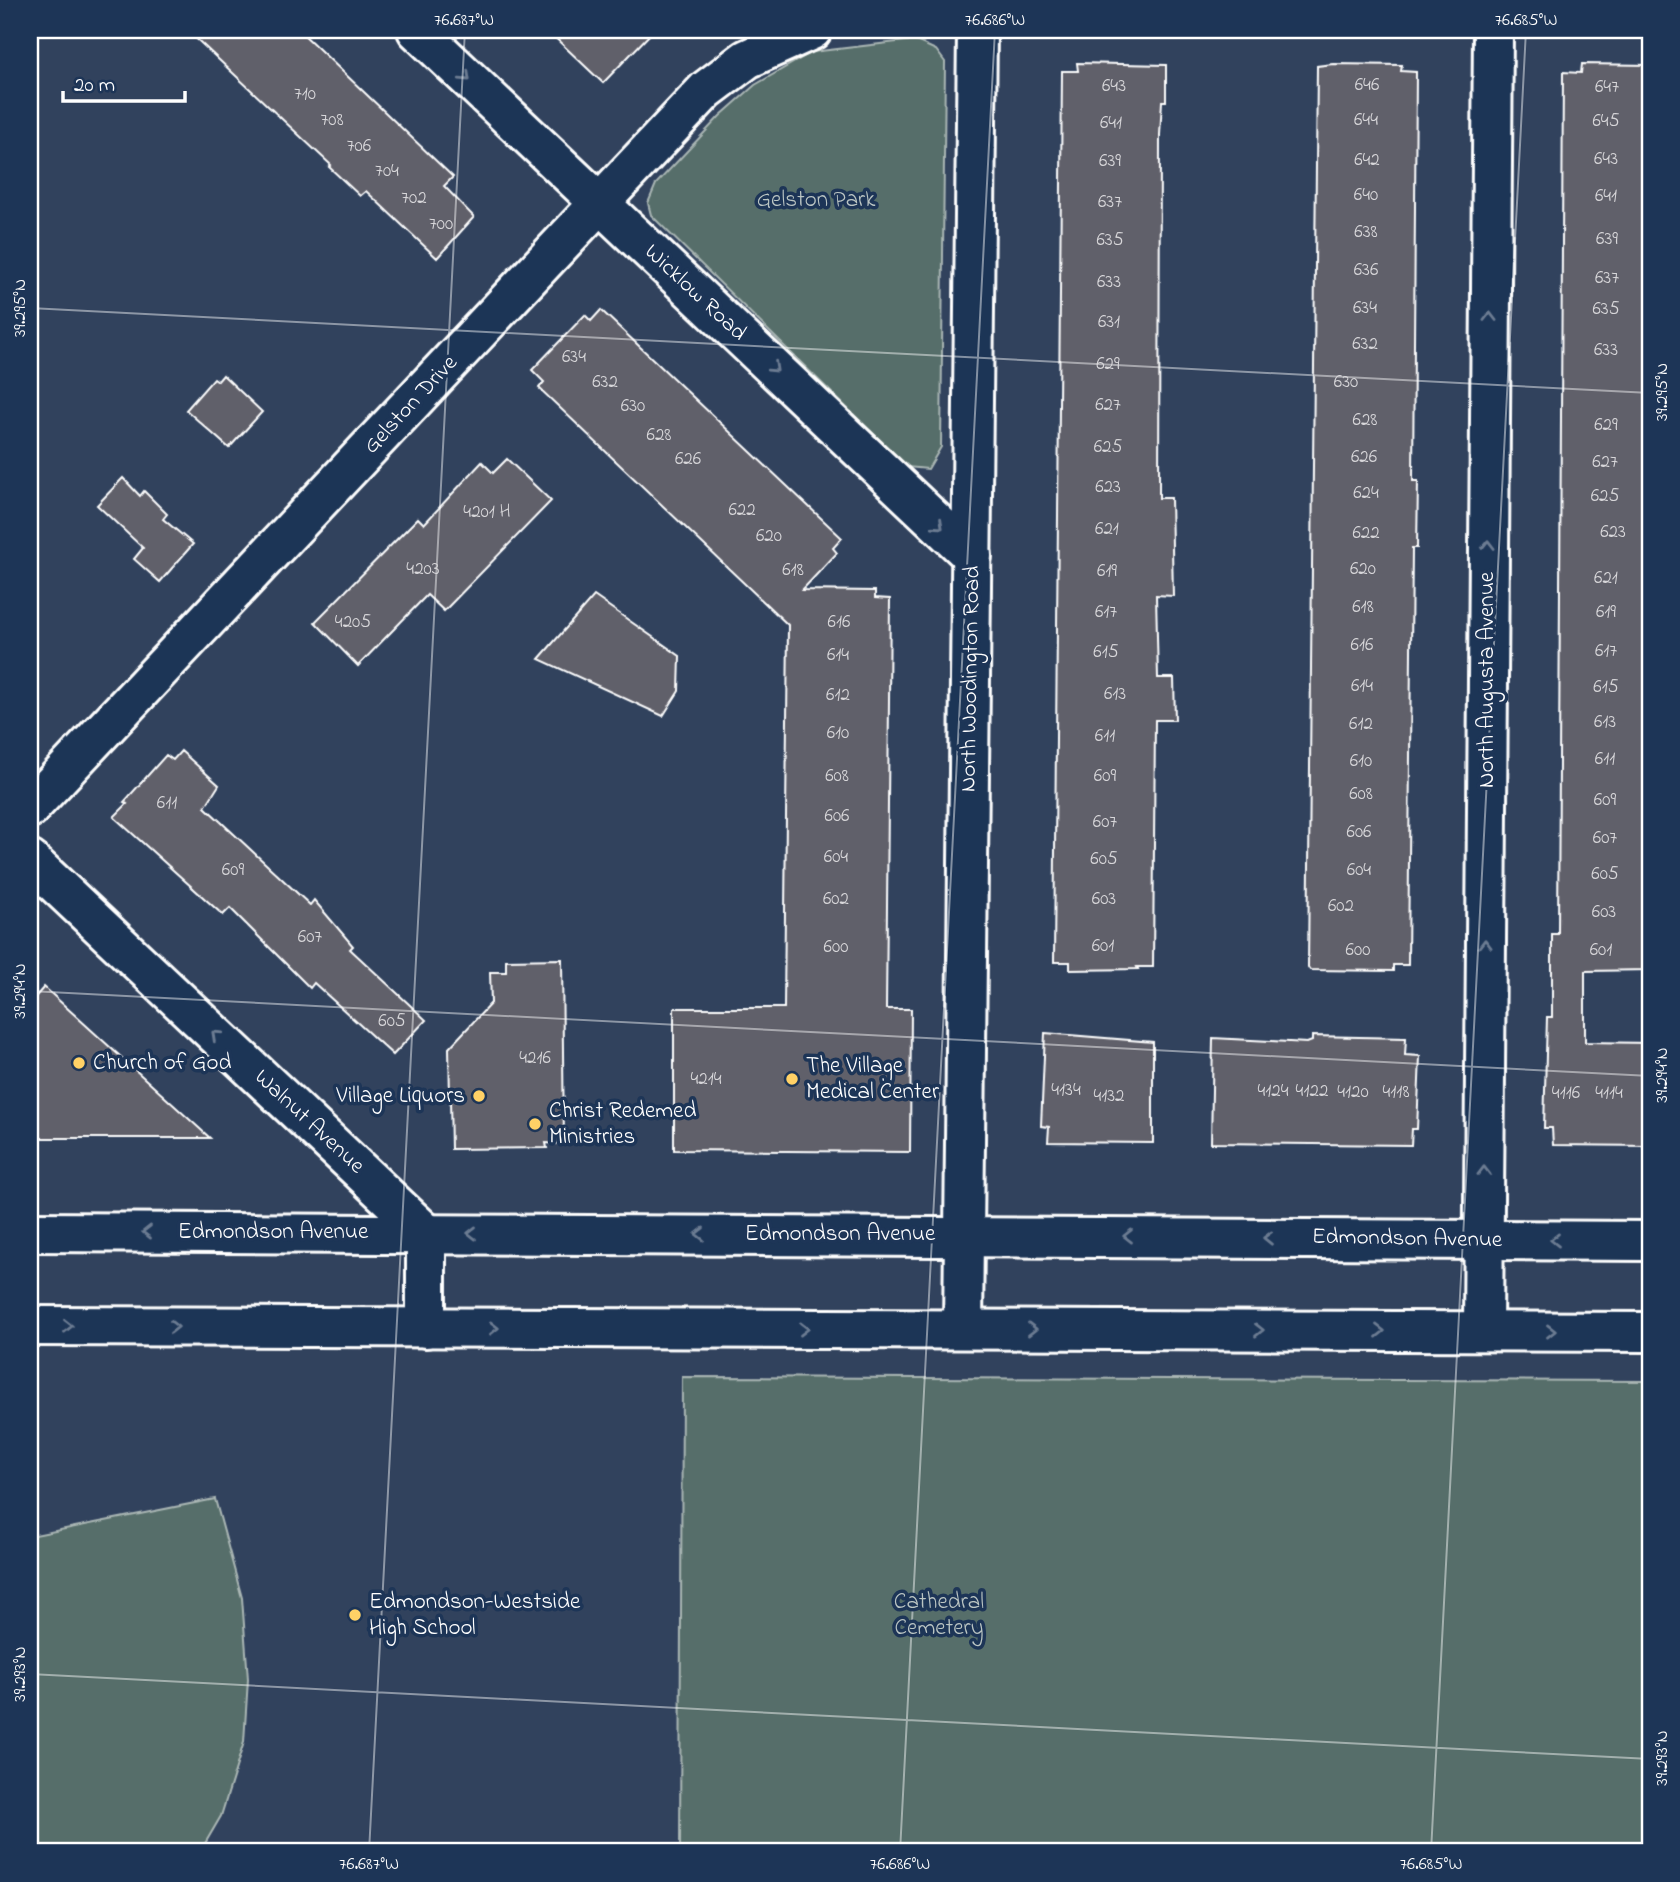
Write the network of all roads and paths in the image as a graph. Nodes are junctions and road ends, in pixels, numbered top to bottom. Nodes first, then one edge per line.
1 (417, 30) edge
2 (812, 30) edge
3 (977, 30) edge
4 (1493, 30) edge
5 (599, 203) junction
6 (972, 556) junction
7 (30, 808) edge
8 (30, 860) edge
9 (30, 1231) edge
10 (426, 1233) junction
11 (964, 1235) junction
12 (1483, 1240) junction
13 (1650, 1241) edge
14 (30, 1326) edge
15 (426, 1328) junction
16 (963, 1328) junction
17 (1483, 1331) junction
18 (1650, 1332) edge

1 -> 5 street, Wicklow Road
2 - 5 street, Gelston Drive
3 - 6 street, North Woodington Road
12 -> 4 street, North Augusta Avenue
5 -> 6 street, Wicklow Road
5 - 7 street, Gelston Drive
6 - 11 street, North Woodington Road
10 -> 8 street, Walnut Avenue
10 -> 9 street, Edmondson Avenue
11 -> 10 street, Edmondson Avenue
10 - 15 street
12 -> 11 street, Edmondson Avenue
11 - 16 street, North Woodington Road
13 -> 12 street, Edmondson Avenue
12 - 17 street, North Augusta Avenue
14 -> 15 street
15 -> 16 street
16 -> 17 street
17 -> 18 street

